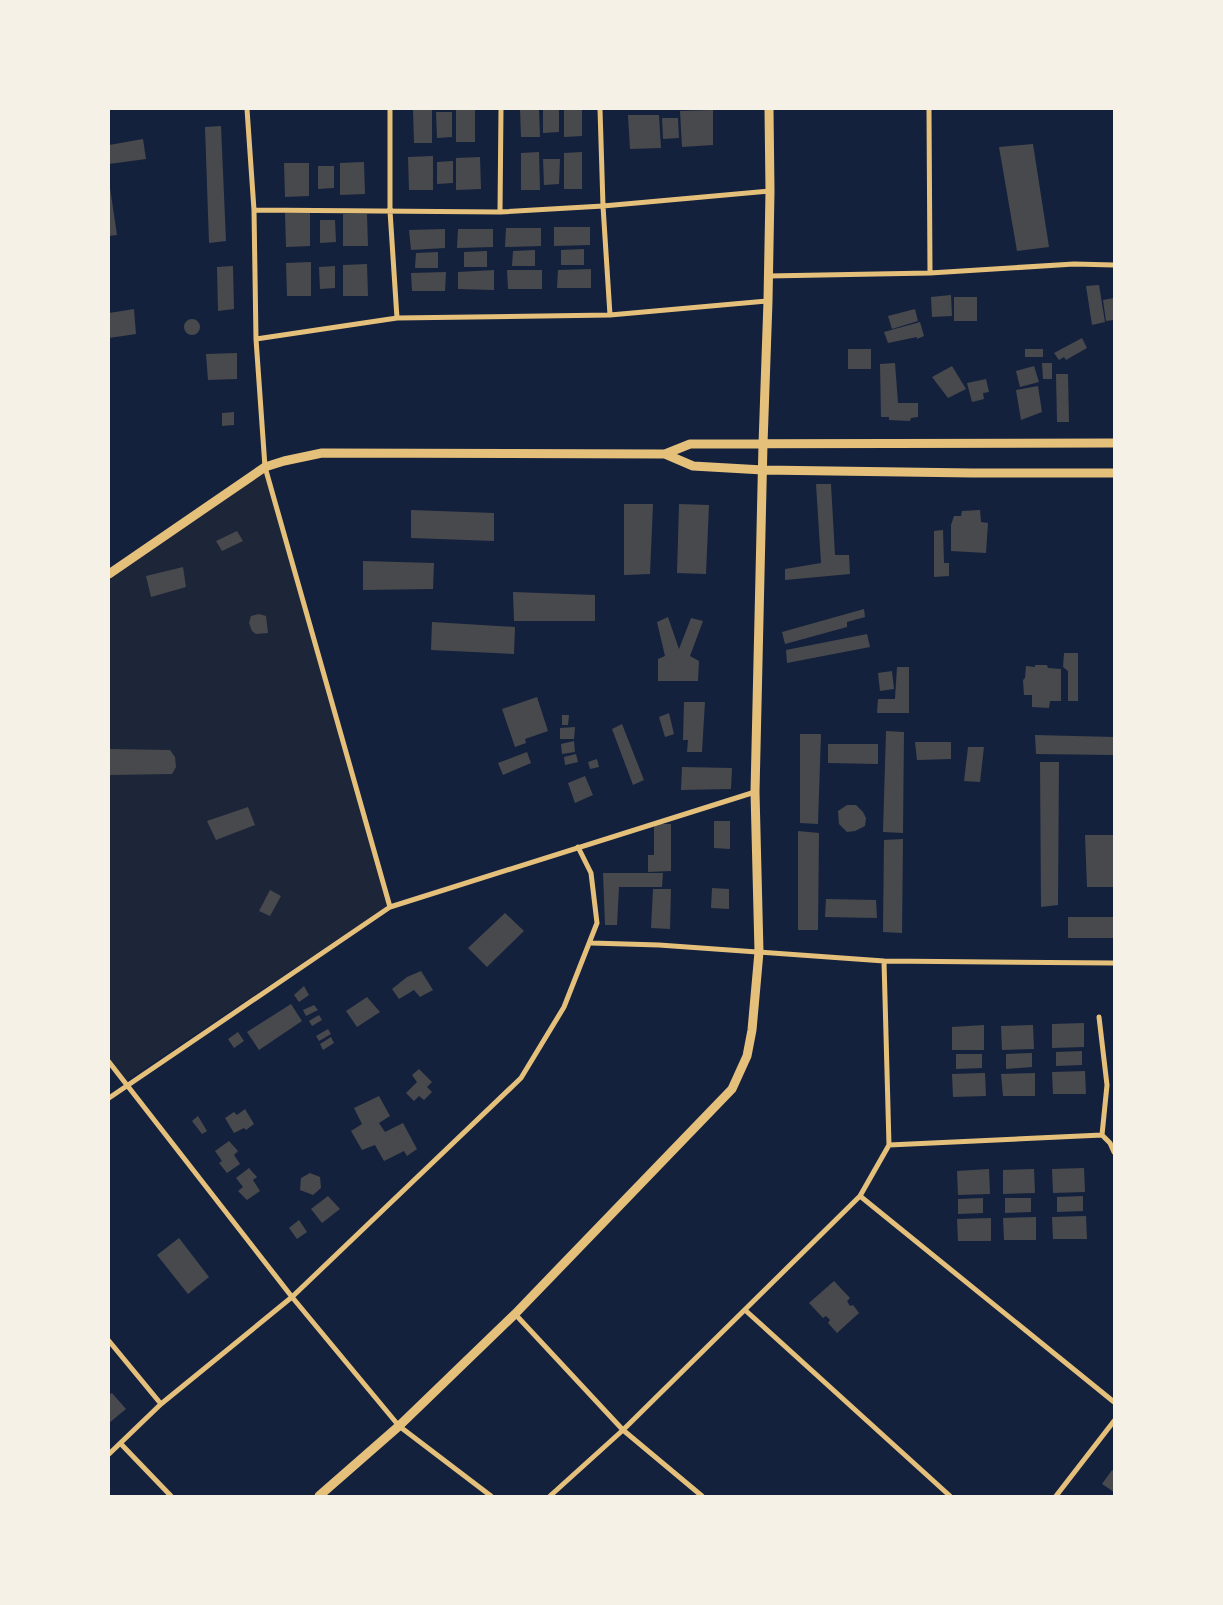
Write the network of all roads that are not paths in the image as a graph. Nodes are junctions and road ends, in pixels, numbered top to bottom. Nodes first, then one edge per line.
1 (247, 109) edge
2 (390, 109) edge
3 (501, 109) edge
4 (600, 109) edge
5 (769, 109) edge
6 (929, 109) edge
7 (770, 191) junction
8 (603, 206) junction
9 (254, 210) junction
10 (390, 211) junction
11 (500, 212) junction
12 (1114, 265) edge
13 (930, 273) junction
14 (768, 276) junction
15 (768, 302) junction
16 (610, 315) junction
17 (397, 318) junction
18 (256, 339) junction
19 (1114, 443) edge
20 (763, 444) junction
21 (665, 454) junction
22 (265, 468) junction
23 (763, 470) junction
24 (1114, 473) edge
25 (109, 574) edge
26 (755, 792) junction
27 (578, 847) junction
28 (390, 907) junction
29 (591, 943) junction
30 (759, 952) junction
31 (884, 961) junction
32 (1114, 962) edge
33 (1099, 1017) dead end
34 (109, 1062) edge
35 (127, 1084) junction
36 (1107, 1085) junction
37 (1114, 1085) edge
38 (109, 1098) edge
39 (1102, 1136) junction
40 (890, 1145) junction
41 (1114, 1152) edge
42 (860, 1196) junction
43 (292, 1297) junction
44 (745, 1310) junction
45 (515, 1314) junction
46 (109, 1341) edge
47 (1114, 1402) edge
48 (161, 1404) junction
49 (1114, 1421) edge
50 (399, 1426) junction
51 (623, 1430) junction
52 (121, 1444) junction
53 (109, 1454) edge
54 (170, 1496) edge
55 (319, 1496) edge
56 (491, 1496) edge
57 (550, 1496) edge
58 (702, 1496) edge
59 (950, 1496) edge
60 (1056, 1496) edge

1 - 9 street
2 - 10 street
3 - 11 street
4 - 8 street
5 - 7 street
6 - 13 street
7 - 8 street
7 - 14 street
8 - 11 street
8 - 16 street
9 - 10 street
9 - 18 street
10 - 11 street
10 - 17 street
12 - 13 street
13 - 14 street
14 - 15 street
15 - 16 street
15 - 20 street
16 - 17 street
17 - 18 street
18 - 22 street
19 - 20 street
20 - 21 street
20 - 23 street
21 - 22 street
21 - 23 street
22 - 25 street
22 - 28 street
23 - 24 street
23 - 26 street
26 - 27 street
26 - 30 street
27 - 28 street
27 - 29 street
28 - 35 street
29 - 30 street
29 - 43 street
30 - 31 street
30 - 45 street
31 - 32 street
31 - 40 street
33 - 36 street
34 - 35 street
35 - 38 street
35 - 43 street
36 - 37 street
36 - 39 street
39 - 40 street
39 - 41 street
40 - 42 street
42 - 44 street
42 - 47 street
43 - 48 street
43 - 50 street
44 - 51 street
44 - 59 street
45 - 50 street
45 - 51 street
46 - 48 street
48 - 52 street
49 - 60 street
50 - 55 street
50 - 56 street
51 - 57 street
51 - 58 street
52 - 53 street
52 - 54 street

